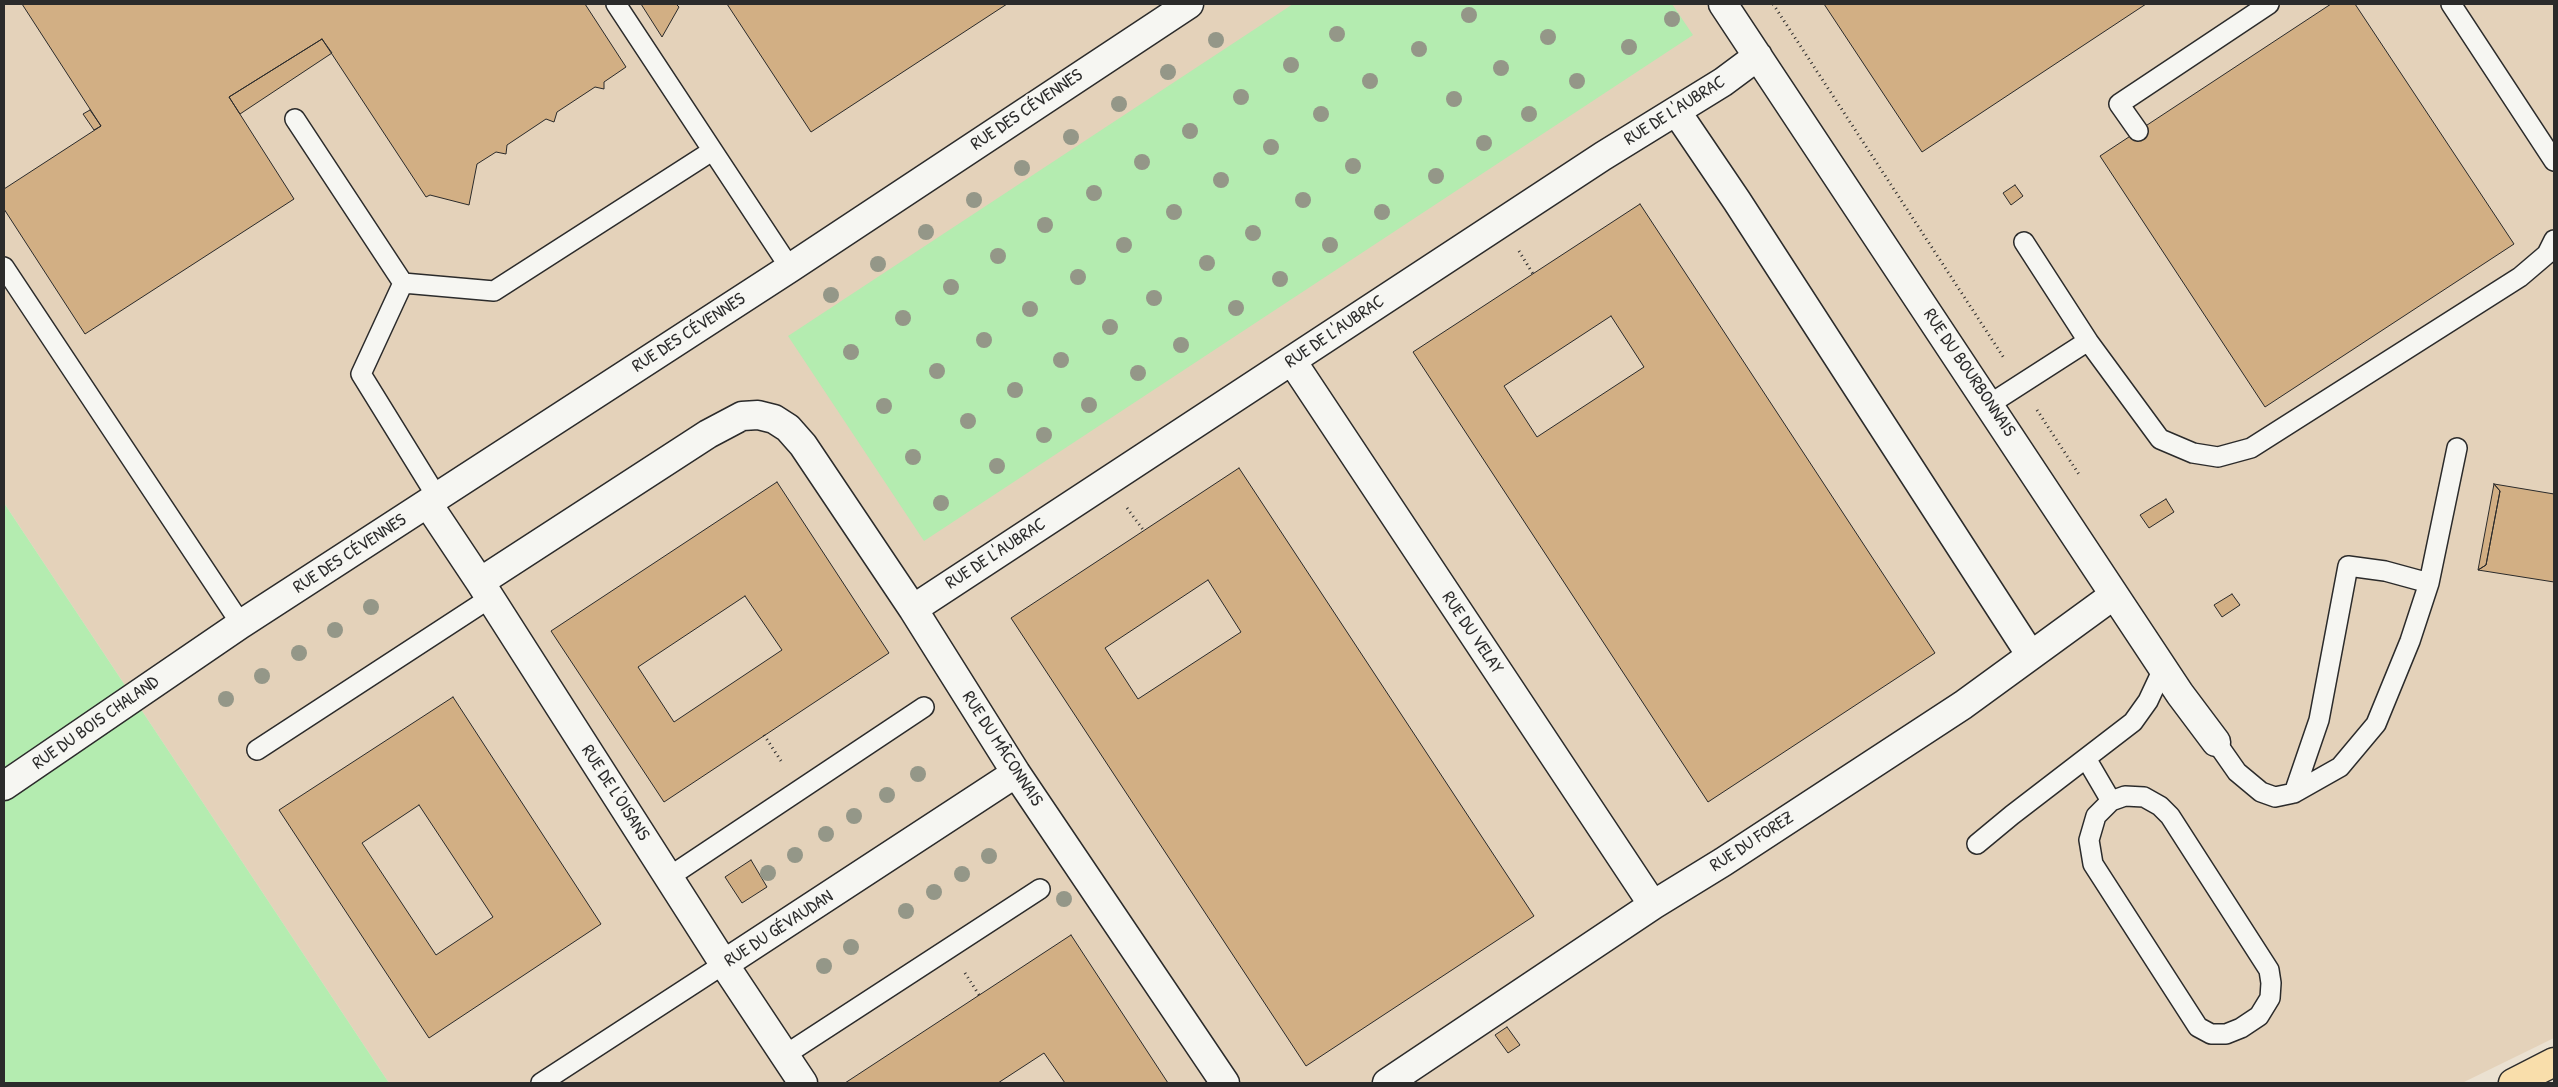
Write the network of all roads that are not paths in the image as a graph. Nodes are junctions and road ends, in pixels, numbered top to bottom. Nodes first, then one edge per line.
1 (616, 4) edge
2 (1723, 4) edge
3 (2269, 4) edge
4 (2451, 4) edge
5 (1185, 5) edge
6 (1758, 56) junction
7 (1676, 111) junction
8 (295, 120) dead end
9 (2138, 131) dead end
10 (712, 151) junction
11 (2554, 161) edge
12 (2554, 240) edge
13 (2024, 242) dead end
14 (4, 267) edge
15 (790, 268) junction
16 (403, 283) junction
17 (2088, 342) junction
18 (1292, 362) junction
19 (1990, 404) junction
20 (2457, 448) dead end
21 (432, 500) junction
22 (2429, 583) junction
23 (485, 590) junction
24 (2114, 595) junction
25 (913, 609) junction
26 (241, 624) junction
27 (2030, 654) junction
28 (188, 660) joint
29 (2163, 669) junction
30 (924, 707) dead end
31 (2216, 742) joint
32 (256, 750) dead end
33 (2087, 760) junction
34 (1016, 773) junction
35 (4, 786) edge
36 (2294, 793) junction
37 (2111, 801) junction
38 (1977, 844) dead end
39 (669, 877) junction
40 (1040, 889) dead end
41 (1652, 905) junction
42 (724, 964) junction
43 (785, 1055) junction
44 (2554, 1062) edge
45 (541, 1083) edge
46 (803, 1083) edge
47 (1225, 1083) edge
48 (1387, 1083) edge
49 (2513, 1083) edge

1 - 10 lane
2 - 6 street, RUE DU BOURBONNAIS
3 - 9 lane
4 - 11 lane
5 - 15 street, RUE DES CÉVENNES
6 - 7 street, RUE DE L'AUBRAC
6 - 19 street, RUE DU BOURBONNAIS
7 - 18 street, RUE DE L'AUBRAC
7 - 27 street
8 - 16 lane
10 - 15 lane
10 - 16 lane
12 - 17 lane
13 - 17 lane
14 - 26 lane
15 - 21 street, RUE DES CÉVENNES
16 - 21 lane
17 - 19 lane
18 - 25 street, RUE DE L'AUBRAC
18 - 41 street, RUE DU VELAY
19 - 24 street, RUE DU BOURBONNAIS
20 - 22 lane
21 - 23 street, RUE DE L'OISANS
21 - 26 street, RUE DES CÉVENNES
22 - 36 lane
22 - 36 lane
23 - 25 street, RUE DU MÂCONNAIS
23 - 32 lane
23 - 39 street, RUE DE L'OISANS
24 - 27 street, RUE DU FOREZ
24 - 29 street, RUE DU BOURBONNAIS
25 - 34 street, RUE DU MÂCONNAIS
26 - 28 street, RUE DES CÉVENNES
27 - 41 street, RUE DU FOREZ
28 - 35 street, RUE DU BOIS CHALAND
29 - 31 street, RUE DU BOURBONNAIS
29 - 33 lane
30 - 39 lane
31 - 36 lane
33 - 37 lane
33 - 38 lane
34 - 42 street, RUE DU GÉVAUDAN
34 - 47 street, RUE DU MÂCONNAIS
37 - 37 lane
39 - 42 street, RUE DE L'OISANS
40 - 43 lane
41 - 48 street, RUE DU FOREZ
42 - 43 street, RUE DE L'OISANS
42 - 45 lane, RUE DU GÉVAUDAN
43 - 46 street, RUE DE L'OISANS
44 - 49 highway

